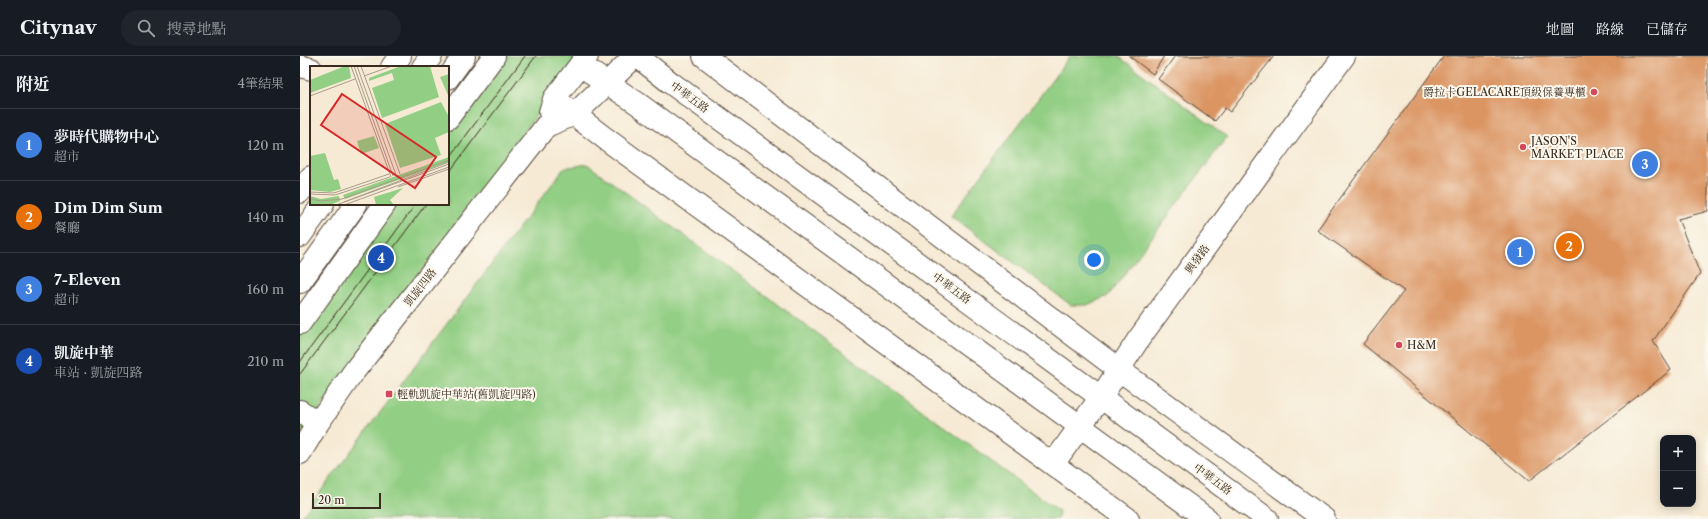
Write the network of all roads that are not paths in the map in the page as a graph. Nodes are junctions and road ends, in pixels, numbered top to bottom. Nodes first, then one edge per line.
1 (400, 56) edge
2 (431, 56) edge
3 (464, 56) edge
4 (494, 56) edge
5 (636, 56) edge
6 (704, 56) edge
7 (1344, 56) edge
8 (583, 60) edge
9 (300, 66) edge
10 (393, 66) edge
11 (424, 66) edge
12 (310, 69) edge
13 (449, 77) edge
14 (608, 83) junction
15 (554, 99) junction
16 (575, 114) junction
17 (449, 117) edge
18 (546, 126) junction
19 (310, 178) edge
20 (300, 192) edge
21 (322, 205) edge
22 (355, 205) edge
23 (384, 205) edge
24 (300, 236) edge
25 (300, 282) edge
26 (300, 322) edge
27 (1118, 368) junction
28 (1101, 398) junction
29 (300, 412) edge
30 (318, 423) junction
31 (1080, 426) junction
32 (300, 453) edge
33 (1053, 464) junction
34 (1119, 516) edge
35 (1207, 519) edge
36 (1268, 519) edge
37 (1324, 519) edge

1 - 10 street
2 - 11 street
3 - 13 street
4 - 17 street
5 - 14 street, 凱旋四路
5 - 28 street, 中華五路
6 - 27 street
7 - 27 street, 興發路
8 - 14 street
8 - 15 street, 凱旋四路
9 - 12 street
14 - 16 street, 凱旋四路
14 - 31 street
15 - 16 street
15 - 18 street, 凱旋四路
16 - 18 street, 凱旋四路
16 - 33 street
18 - 30 street, 凱旋四路
19 - 20 street
21 - 24 street
22 - 25 street
23 - 26 street
27 - 28 street, 興發路
27 - 37 street
28 - 31 street, 興發路
28 - 36 street, 中華五路
29 - 30 street
30 - 32 street, 凱旋四路
31 - 33 street, 興發路
31 - 35 street
33 - 34 street

